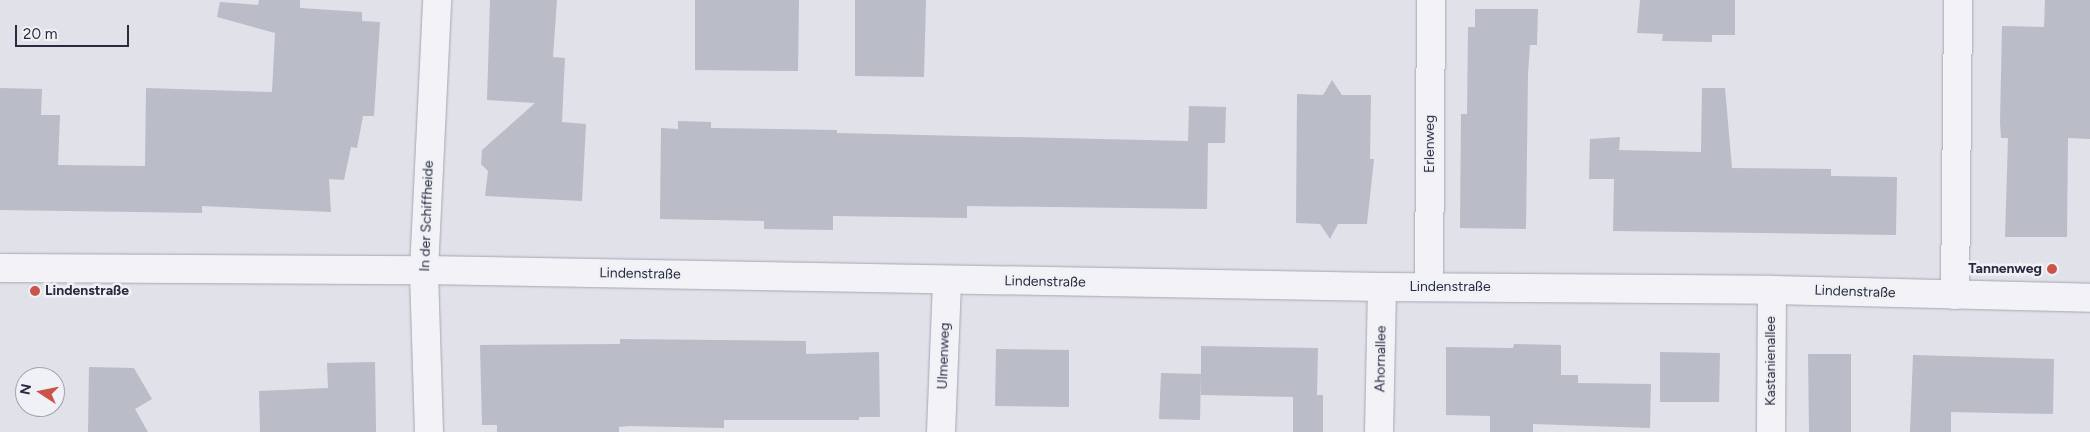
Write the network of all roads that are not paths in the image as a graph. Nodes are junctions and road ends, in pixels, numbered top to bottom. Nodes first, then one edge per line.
1 (437, 0) edge
2 (1431, 0) edge
3 (1958, 0) edge
4 (0, 268) edge
5 (424, 270) junction
6 (947, 280) junction
7 (1382, 287) junction
8 (1429, 287) junction
9 (1772, 290) junction
10 (1955, 295) junction
11 (2090, 298) edge
12 (429, 432) edge
13 (941, 432) edge
14 (1379, 432) edge
15 (1771, 432) edge

1 - 5 street, In der Schiffheide
2 - 8 street, Erlenweg
3 - 10 street
4 - 5 street, Lindenstraße
5 - 6 street, Lindenstraße
5 - 12 street, In der Schiffheide
6 - 7 street, Lindenstraße
6 - 13 street, Ulmenweg
7 - 8 street, Lindenstraße
7 - 14 street, Ahornallee
8 - 9 street, Lindenstraße
9 - 10 street, Lindenstraße
9 - 15 street, Kastanienallee
10 - 11 street, Lindenstraße

